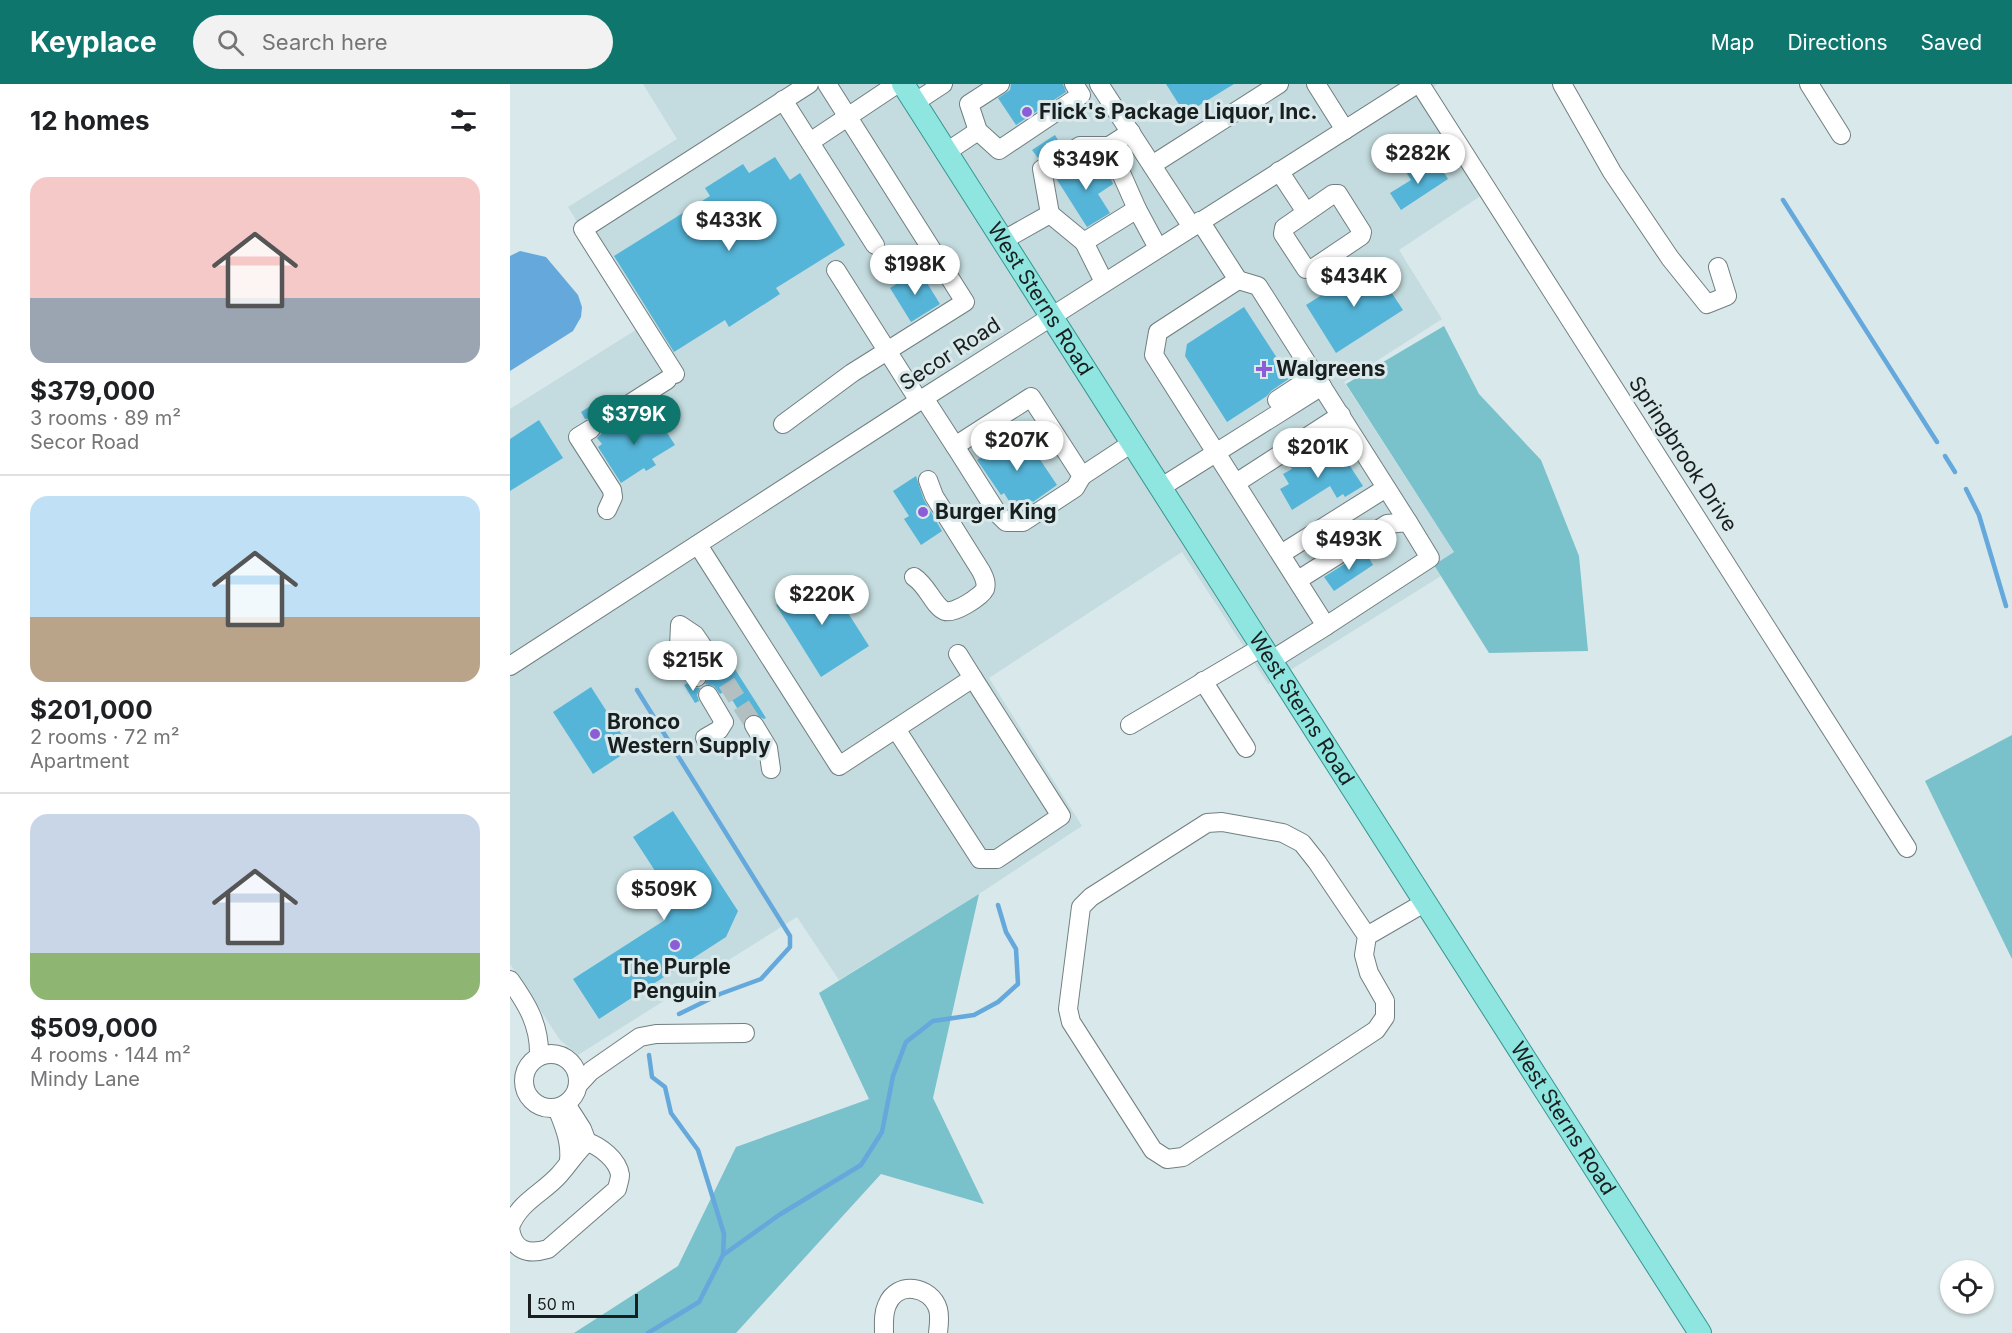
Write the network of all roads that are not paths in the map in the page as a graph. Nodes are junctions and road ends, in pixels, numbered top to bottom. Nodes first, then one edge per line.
1 (809, 84) edge
2 (827, 84) edge
3 (897, 84) edge
4 (943, 84) edge
5 (1000, 84) edge
6 (1074, 84) edge
7 (1278, 84) edge
8 (1317, 84) edge
9 (1419, 84) edge
10 (1562, 84) edge
11 (1809, 84) edge
12 (1108, 87) edge
13 (909, 93) edge
14 (783, 100) junction
15 (847, 116) junction
16 (1345, 130) junction
17 (978, 131) junction
18 (1131, 132) junction
19 (1841, 135) dead end
20 (810, 142) junction
21 (1109, 146) junction
22 (945, 153) junction
23 (1152, 165) junction
24 (1279, 171) junction
25 (1137, 209) junction
26 (1306, 212) junction
27 (1050, 214) junction
28 (1196, 224) junction
29 (1002, 241) junction
30 (1084, 242) junction
31 (875, 245) dead end
32 (1158, 248) junction
33 (1718, 267) dead end
34 (836, 270) dead end
35 (1238, 280) junction
36 (1104, 282) junction
37 (1051, 316) junction
38 (888, 351) junction
39 (1319, 380) junction
40 (922, 399) junction
41 (1341, 416) junction
42 (609, 417) dead end
43 (783, 424) dead end
44 (591, 429) dead end
45 (1131, 443) junction
46 (955, 446) junction
47 (1213, 448) junction
48 (1082, 476) junction
49 (928, 480) dead end
50 (1236, 483) junction
51 (1160, 488) junction
52 (1386, 488) junction
53 (607, 510) dead end
54 (1408, 522) junction
55 (698, 544) junction
56 (1281, 554) junction
57 (914, 577) dead end
58 (1298, 580) junction
59 (1326, 626) junction
60 (1266, 653) junction
61 (958, 654) dead end
62 (712, 660) tunnel mouth
63 (510, 666) edge
64 (697, 677) dead end
65 (973, 678) junction
66 (1203, 681) junction
67 (708, 695) dead end
68 (754, 725) tunnel mouth
69 (1130, 725) dead end
70 (896, 729) junction
71 (705, 738) dead end
72 (1246, 748) dead end
73 (771, 769) dead end
74 (1908, 848) dead end
75 (1424, 903) junction
76 (1367, 936) junction
77 (510, 980) edge
78 (745, 1033) dead end
79 (539, 1056) junction
80 (578, 1085) junction
81 (562, 1106) junction
82 (587, 1142) junction
83 (569, 1161) junction
84 (510, 1227) edge
85 (1699, 1332) edge
86 (884, 1333) edge
87 (938, 1333) edge

1 - 14 street
2 - 15 street
3 - 15 street
4 - 13 street
5 - 17 street
6 - 17 street
7 - 23 street
8 - 16 street
9 - 16 street, Secor Road
9 - 74 street, Springbrook Drive
10 - 33 street
11 - 19 street
12 - 18 street
13 - 22 main road, West Sterns Road
14 - 20 street
14 - 42 street
15 - 20 street
15 - 38 street
16 - 24 street, Secor Road
17 - 22 street
18 - 21 street
18 - 23 street
20 - 31 street
21 - 25 street
21 - 27 street
22 - 29 main road, West Sterns Road
23 - 28 street
24 - 26 street
24 - 28 street, Secor Road
25 - 30 street
25 - 32 street
26 - 26 street
27 - 29 street
27 - 30 street
28 - 32 street, Secor Road
28 - 35 street
29 - 37 main road, West Sterns Road
30 - 36 street
32 - 36 street, Secor Road
34 - 38 street
35 - 39 street
35 - 47 street
36 - 37 street, Secor Road
37 - 40 street, Secor Road
37 - 45 main road, West Sterns Road
38 - 40 street
38 - 43 street
39 - 41 street
39 - 47 street
40 - 46 street
40 - 55 street, Secor Road
41 - 50 street
41 - 52 street
44 - 53 street
45 - 48 street
45 - 51 main road, West Sterns Road
46 - 48 street
46 - 48 street
47 - 50 street
47 - 51 street
49 - 57 street
50 - 56 street
51 - 60 main road, West Sterns Road
52 - 54 street
52 - 56 street
54 - 58 street
54 - 59 street
55 - 63 street, Secor Road
55 - 70 street
56 - 58 street
58 - 59 street
59 - 60 street
60 - 66 street
60 - 75 main road, West Sterns Road
61 - 65 street
62 - 64 street
65 - 70 street
65 - 70 street
66 - 69 street
66 - 72 street
67 - 71 street
68 - 73 street
75 - 76 street
75 - 85 main road, West Sterns Road
76 - 76 street
77 - 79 street
78 - 80 street
79 - 80 street
79 - 81 street
80 - 81 street
81 - 82 street
81 - 83 street
82 - 83 street
82 - 84 street
83 - 84 street
86 - 87 street

